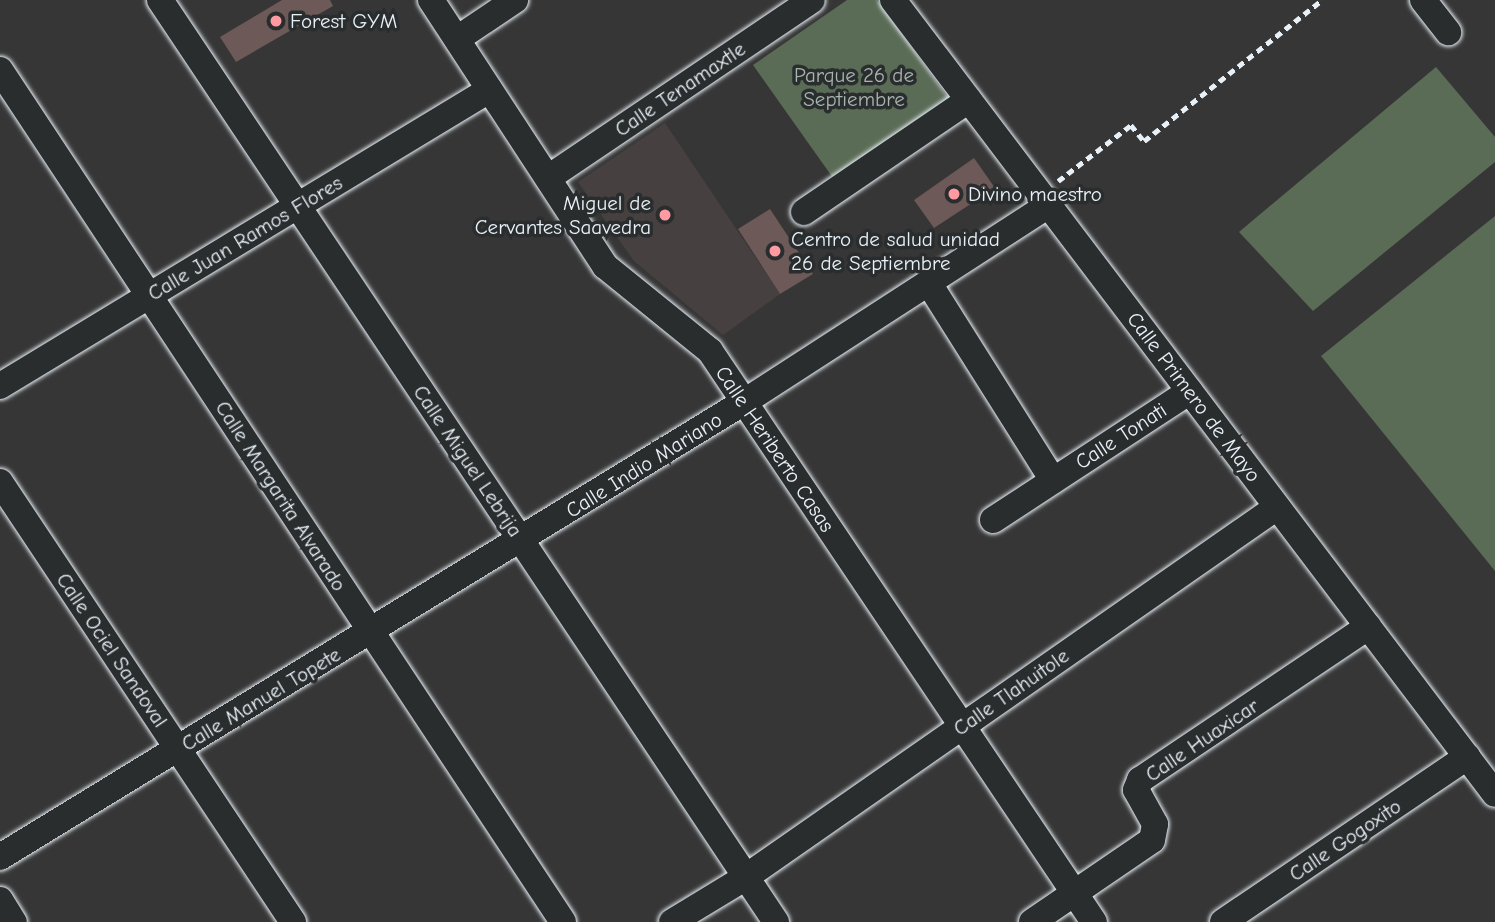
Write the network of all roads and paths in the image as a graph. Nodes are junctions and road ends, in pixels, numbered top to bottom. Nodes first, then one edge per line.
1 (160, 0) edge
2 (431, 0) edge
3 (515, 0) edge
4 (812, 0) edge
5 (892, 0) edge
6 (1322, 0) edge
7 (1423, 0) edge
8 (1448, 32) dead end
9 (457, 38) junction
10 (0, 70) edge
11 (489, 90) junction
12 (969, 100) junction
13 (548, 178) junction
14 (1044, 200) junction
15 (298, 206) junction
16 (804, 212) dead end
17 (930, 285) junction
18 (149, 296) junction
19 (0, 386) edge
20 (1190, 391) junction
21 (744, 402) junction
22 (1053, 480) junction
23 (0, 482) edge
24 (1277, 506) junction
25 (993, 520) dead end
26 (521, 541) junction
27 (1368, 627) junction
28 (371, 632) junction
29 (961, 727) junction
30 (178, 749) junction
31 (1467, 757) junction
32 (1495, 794) edge
33 (0, 857) edge
34 (746, 877) junction
35 (1075, 893) junction
36 (0, 900) edge
37 (14, 922) edge
38 (293, 922) edge
39 (563, 922) edge
40 (672, 922) edge
41 (776, 922) edge
42 (1032, 922) edge
43 (1094, 922) edge
44 (1223, 922) edge

1 - 15 street, Calle Miguel Lebrija
2 - 9 street, Calle Heriberto Casas
3 - 9 street
4 - 13 street, Calle Tenamaxtle
5 - 12 street, Calle Primero de Mayo
6 - 14 path
7 - 8 street
9 - 11 street, Calle Heriberto Casas
10 - 18 street, Calle Margarita Alvarado
11 - 13 street, Calle Heriberto Casas
11 - 15 street, Calle Juan Ramos Flores
12 - 14 street, Calle Primero de Mayo
12 - 16 street
13 - 21 street, Calle Heriberto Casas
14 - 17 street, Calle Indio Mariano
14 - 20 street, Calle Primero de Mayo
15 - 18 street, Calle Juan Ramos Flores
15 - 26 street, Calle Miguel Lebrija
17 - 21 street, Calle Indio Mariano
17 - 22 street
18 - 19 street, Calle Juan Ramos Flores
18 - 28 street, Calle Margarita Alvarado
20 - 22 street, Calle Tonati
20 - 24 street, Calle Primero de Mayo
21 - 26 street, Calle Indio Mariano
21 - 29 street, Calle Heriberto Casas
22 - 25 street, Calle Tonati
23 - 30 street, Calle Ociel Sandoval
24 - 27 street, Calle Primero de Mayo
24 - 29 street, Calle Tlahuitole
26 - 28 street, Calle Manuel Topete
26 - 34 street, Calle Miguel Lebrija
27 - 31 street, Calle Primero de Mayo
27 - 35 street, Calle Huaxicar
28 - 30 street, Calle Manuel Topete
28 - 39 street, Calle Margarita Alvarado
29 - 34 street, Calle Tlahuitole
29 - 35 street, Calle Heriberto Casas
30 - 33 street, Calle Manuel Topete
30 - 38 street, Calle Ociel Sandoval
31 - 32 street, Calle Primero de Mayo
31 - 44 street, Calle Gogoxito
34 - 40 street, Calle Tlahuitole
34 - 41 street, Calle Miguel Lebrija
35 - 42 street, Calle Huaxicar
35 - 43 street, Calle Heriberto Casas
36 - 37 street

